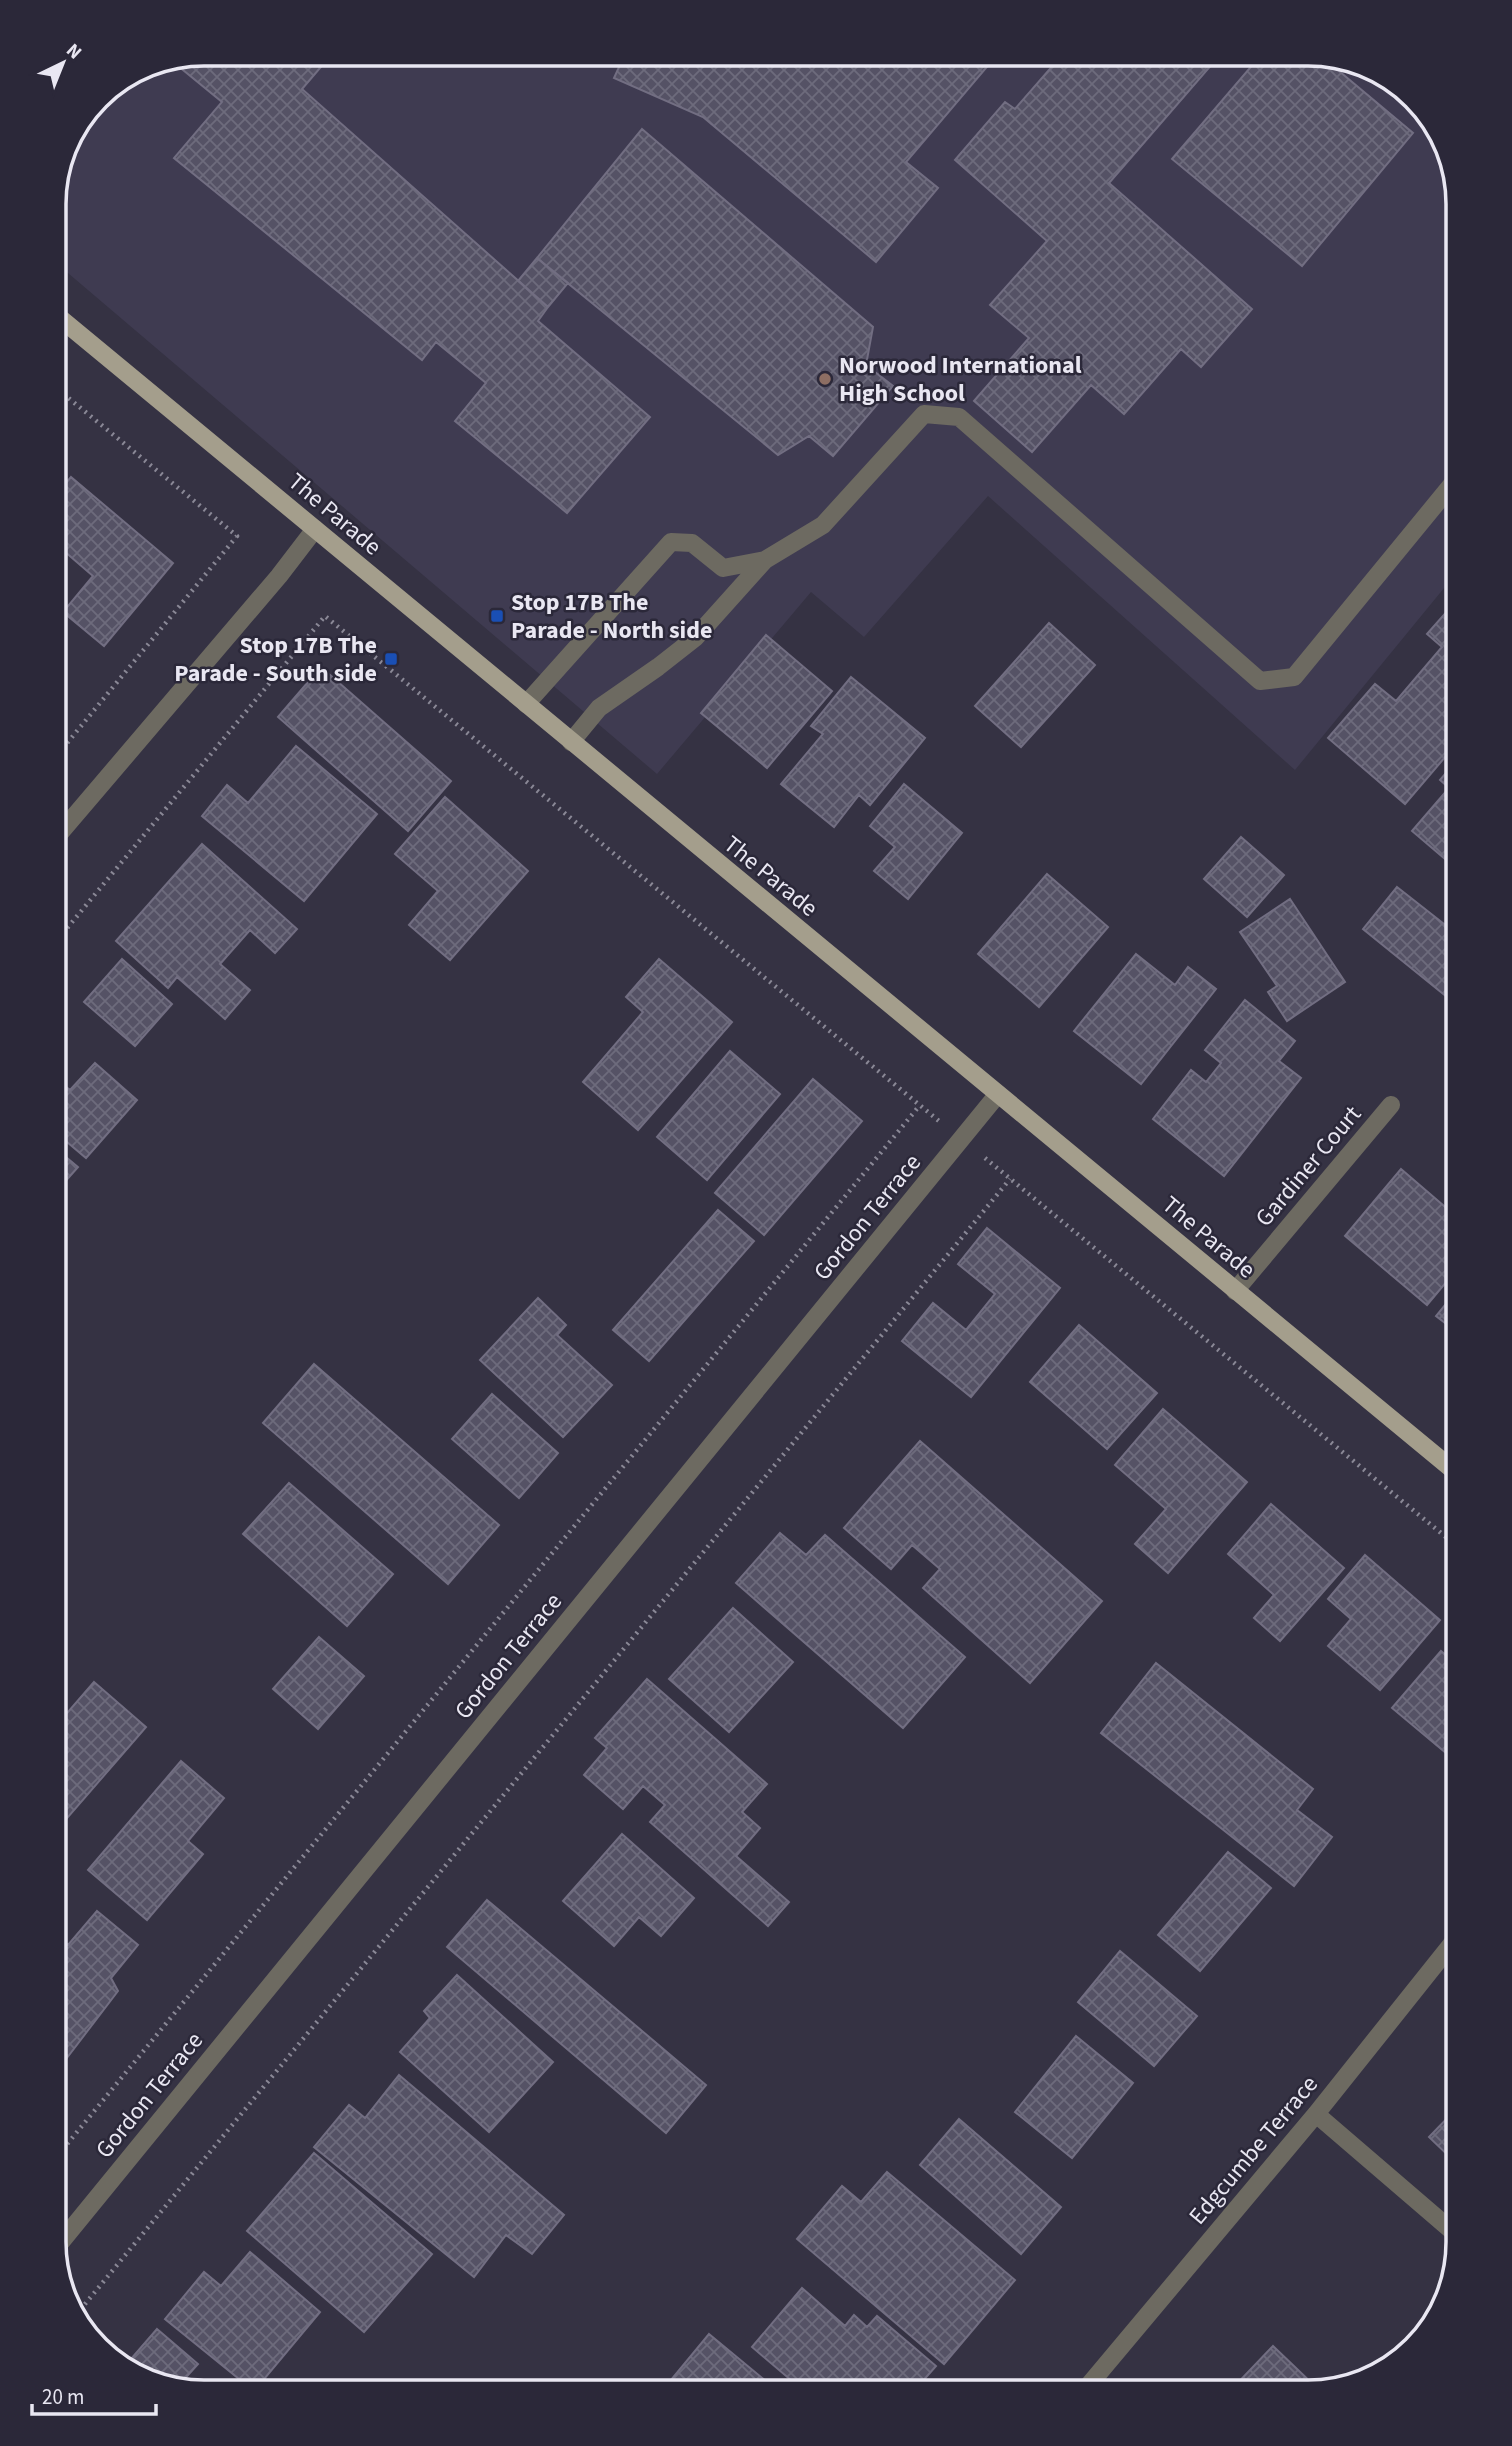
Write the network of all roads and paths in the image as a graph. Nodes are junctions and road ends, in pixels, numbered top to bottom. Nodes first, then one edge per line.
1 (67, 324) edge
2 (67, 397) edge
3 (1446, 492) edge
4 (315, 529) junction
5 (765, 560) junction
6 (526, 704) junction
7 (571, 742) junction
8 (67, 743) edge
9 (67, 825) edge
10 (67, 929) edge
11 (998, 1094) junction
12 (920, 1105) junction
13 (1391, 1105) dead end
14 (942, 1123) dead end
15 (985, 1158) dead end
16 (1010, 1179) junction
17 (1236, 1291) junction
18 (1446, 1464) edge
19 (1446, 1538) edge
20 (1446, 1952) edge
21 (1316, 2114) junction
22 (66, 2145) edge
23 (1446, 2226) edge
24 (66, 2236) edge
25 (83, 2306) edge
26 (1093, 2380) edge

1 - 4 main road, The Parade
2 - 8 path
3 - 5 street
4 - 6 main road, The Parade
4 - 9 street
5 - 6 street
5 - 7 street
6 - 7 main road, The Parade
7 - 11 main road, The Parade
10 - 12 path
11 - 17 main road, The Parade
11 - 24 street, Gordon Terrace
12 - 14 path
12 - 22 path
13 - 17 street, Gardiner Court
15 - 16 path
16 - 19 path
16 - 25 path
17 - 18 main road, The Parade
20 - 21 street, Edgcumbe Terrace
21 - 23 street
21 - 26 street, Edgcumbe Terrace

